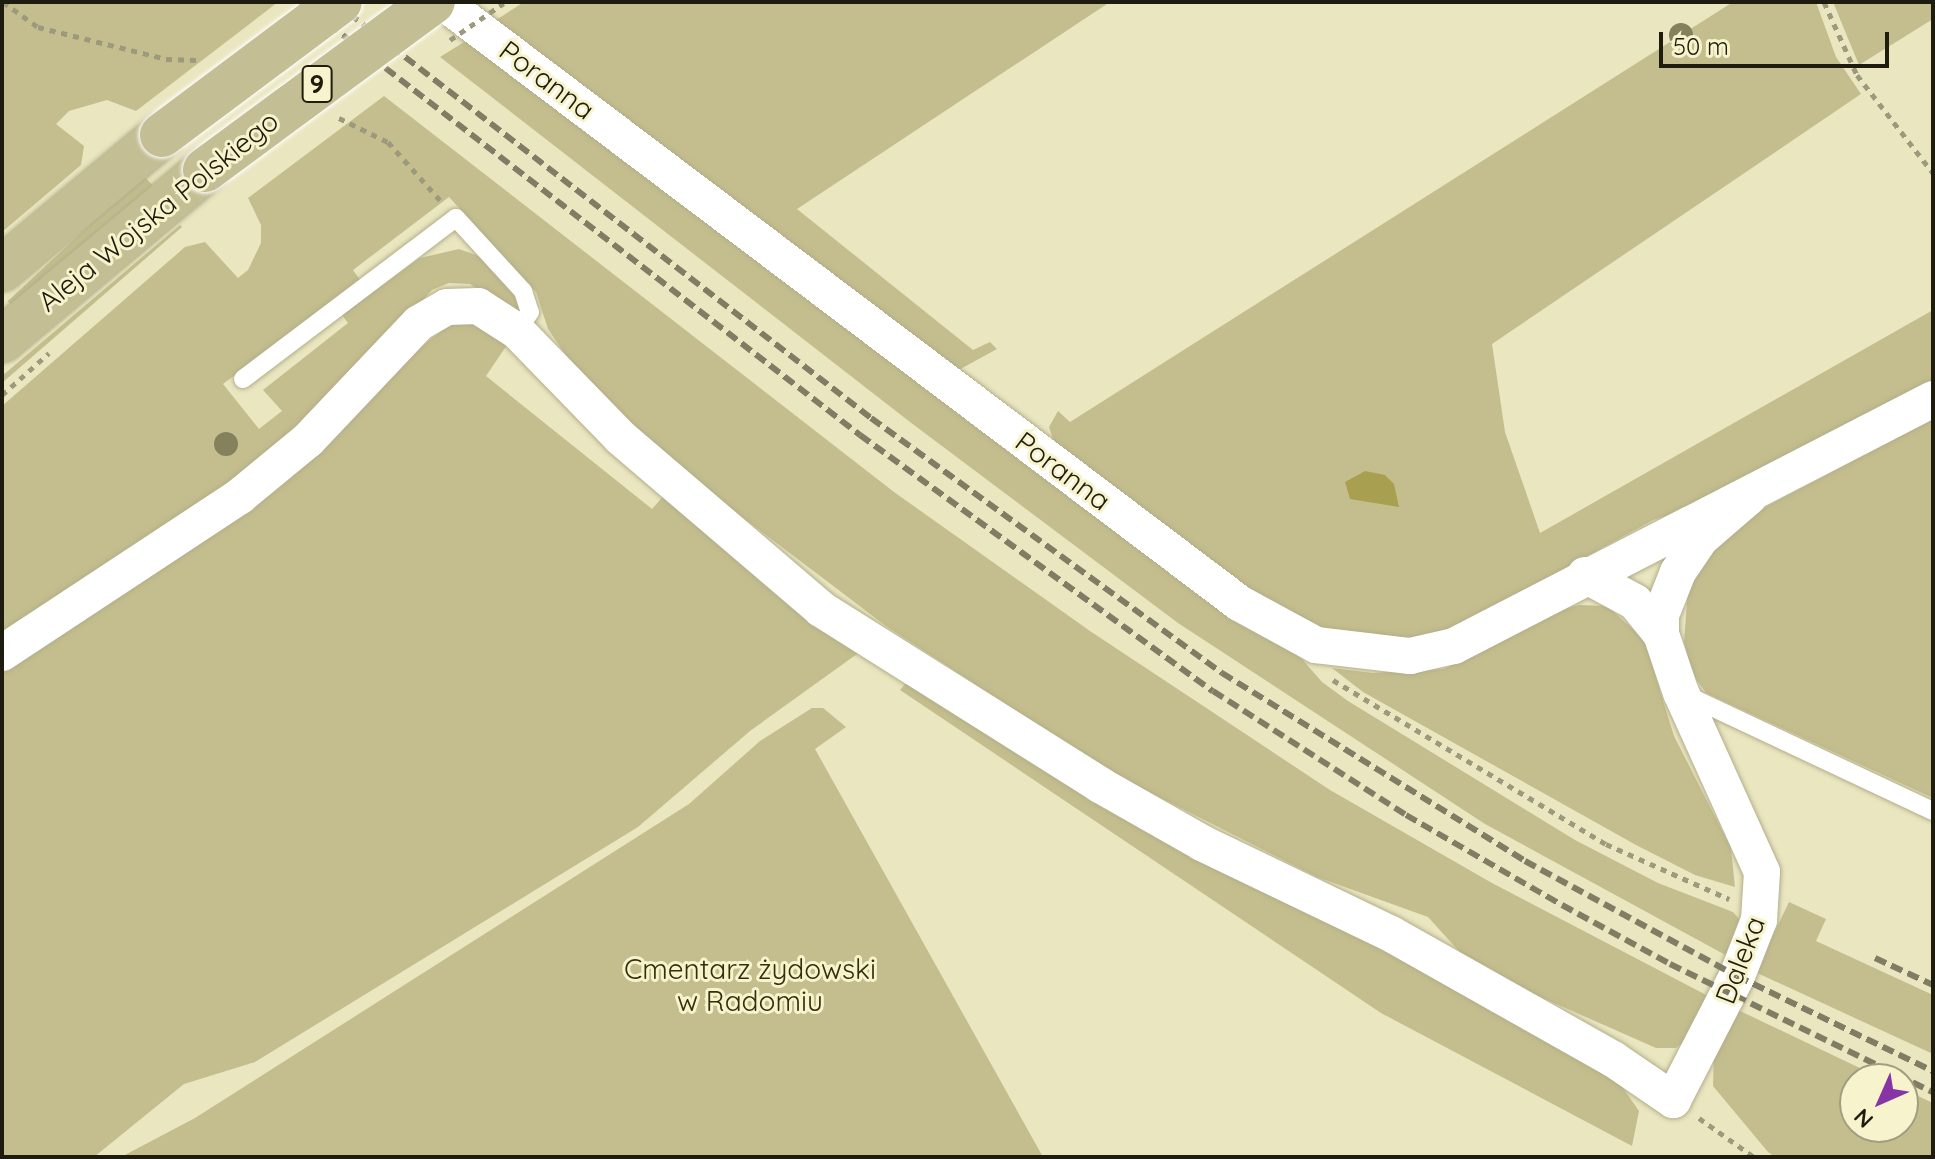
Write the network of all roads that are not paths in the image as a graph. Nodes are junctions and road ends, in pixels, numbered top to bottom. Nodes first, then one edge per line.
1 (340, 2) edge
2 (433, 2) edge
3 (443, 2) edge
4 (2, 269) edge
5 (517, 331) junction
6 (2, 340) edge
7 (243, 379) dead end
8 (1933, 399) edge
9 (1749, 497) junction
10 (1585, 575) junction
11 (1661, 634) junction
12 (2, 653) edge
13 (1681, 693) junction
14 (1933, 811) edge

1 - 4 main road, Aleja Wojska Polskiego / 9, bridge
2 - 6 main road, Aleja Wojska Polskiego / 9, bridge
3 - 10 street, Poranna
5 - 7 lane
5 - 12 street
5 - 13 street, Daleka
8 - 9 street
9 - 10 street, Poranna
9 - 11 street
10 - 11 street, Daleka
11 - 13 street, Daleka
13 - 14 lane

